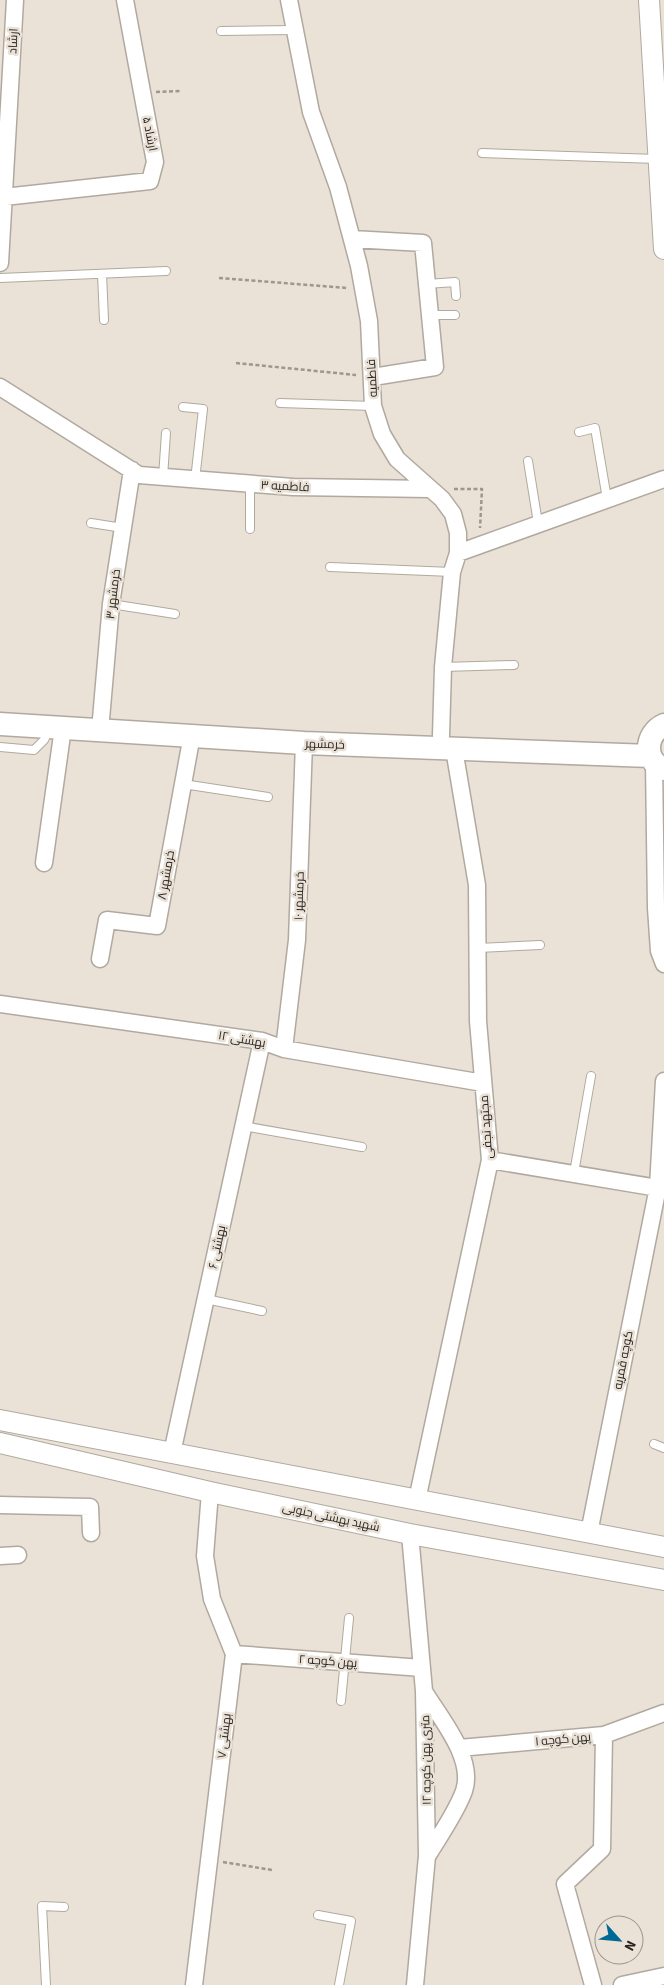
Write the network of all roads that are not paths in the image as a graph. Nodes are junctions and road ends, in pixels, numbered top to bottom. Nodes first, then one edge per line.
1 (15, 0) edge
2 (125, 0) edge
3 (289, 0) edge
4 (649, 0) edge
5 (295, 30) junction
6 (221, 31) dead end
7 (5, 102) edge
8 (482, 153) dead end
9 (3, 154) edge
10 (659, 159) junction
11 (4, 196) junction
12 (352, 239) junction
13 (664, 249) edge
14 (0, 263) edge
15 (166, 271) dead end
16 (102, 274) junction
17 (0, 278) edge
18 (427, 284) junction
19 (456, 296) dead end
20 (455, 314) dead end
21 (430, 315) junction
22 (104, 320) dead end
23 (373, 377) junction
24 (0, 387) edge
25 (280, 403) dead end
26 (374, 406) junction
27 (183, 407) dead end
28 (579, 432) dead end
29 (166, 433) dead end
30 (528, 461) dead end
31 (136, 473) junction
32 (163, 477) junction
33 (664, 479) edge
34 (195, 480) junction
35 (250, 484) junction
36 (430, 489) junction
37 (607, 499) junction
38 (91, 523) dead end
39 (538, 523) junction
40 (123, 528) junction
41 (250, 530) dead end
42 (458, 553) junction
43 (330, 567) dead end
44 (452, 572) junction
45 (111, 604) junction
46 (175, 614) dead end
47 (514, 665) dead end
48 (443, 667) junction
49 (0, 714) edge
50 (101, 719) junction
51 (0, 724) edge
52 (55, 724) junction
53 (664, 725) edge
54 (192, 735) junction
55 (448, 742) junction
56 (304, 743) junction
57 (0, 748) edge
58 (654, 759) edge
59 (183, 784) junction
60 (268, 797) dead end
61 (44, 863) dead end
62 (660, 908) edge
63 (540, 945) dead end
64 (478, 948) junction
65 (100, 958) dead end
66 (664, 964) edge
67 (0, 1004) edge
68 (262, 1040) junction
69 (284, 1049) junction
70 (591, 1076) dead end
71 (664, 1081) edge
72 (483, 1083) junction
73 (243, 1126) junction
74 (362, 1148) dead end
75 (490, 1160) junction
76 (574, 1173) junction
77 (661, 1188) edge
78 (206, 1299) junction
79 (262, 1311) dead end
80 (0, 1420) edge
81 (0, 1443) edge
82 (654, 1444) dead end
83 (664, 1448) edge
84 (172, 1453) junction
85 (262, 1470) junction
86 (210, 1492) junction
87 (416, 1500) junction
88 (255, 1501) junction
89 (0, 1505) edge
90 (91, 1533) dead end
91 (589, 1533) junction
92 (410, 1534) junction
93 (664, 1547) edge
94 (18, 1555) dead end
95 (0, 1556) edge
96 (664, 1580) edge
97 (349, 1618) dead end
98 (234, 1654) junction
99 (345, 1662) junction
100 (422, 1668) junction
101 (424, 1691) junction
102 (341, 1701) dead end
103 (664, 1713) edge
104 (604, 1735) junction
105 (459, 1748) junction
106 (427, 1856) junction
107 (64, 1907) dead end
108 (318, 1915) dead end
109 (655, 1980) edge
110 (46, 1985) edge
111 (194, 1985) edge
112 (339, 1985) edge
113 (415, 1985) edge
114 (592, 1985) edge
115 (622, 1985) edge

1 - 7 street, ارشاد
2 - 11 street, ارشاد ۵
3 - 5 street, فاطمیه
4 - 10 street
5 - 6 lane
5 - 12 street, فاطمیه
7 - 9 street, ارشاد
8 - 10 lane
9 - 11 street, ارشاد
10 - 13 street
11 - 14 street, ارشاد
12 - 18 street
12 - 23 street, فاطمیه
15 - 16 lane
16 - 17 lane
16 - 22 lane
18 - 19 lane
18 - 21 street
20 - 21 lane
21 - 23 street
23 - 26 street, فاطمیه
24 - 31 street
25 - 26 lane
26 - 36 street, فاطمیه
27 - 34 lane
28 - 37 lane
29 - 32 lane
30 - 39 lane
31 - 32 street, فاطمیه ۳
31 - 40 street, خرمشهر ۳
32 - 34 street, فاطمیه ۳
33 - 37 street
34 - 35 street, فاطمیه ۳
35 - 36 street, فاطمیه ۳
35 - 41 lane
36 - 42 street, فاطمیه
37 - 39 street
38 - 40 lane
39 - 42 street
40 - 45 street, خرمشهر ۳
42 - 44 street, فاطمیه
43 - 44 lane
44 - 48 street, فاطمیه
45 - 46 lane
45 - 50 street, خرمشهر ۳
47 - 48 lane
48 - 55 street, فاطمیه
49 - 52 main road, خرمشهر
50 - 52 main road, خرمشهر
50 - 55 main road, خرمشهر
51 - 52 main road, خرمشهر
52 - 54 main road, خرمشهر
52 - 57 lane
52 - 61 street
53 - 58 main road
54 - 56 main road, خرمشهر
54 - 59 street, خرمشهر ۸
55 - 56 main road, خرمشهر
55 - 58 main road, خرمشهر
55 - 64 street, مجتهد نجفی
56 - 69 street, خرمشهر ۱۰
58 - 62 street
59 - 60 lane
59 - 65 street, خرمشهر ۸
62 - 66 street
63 - 64 lane
64 - 72 street, مجتهد نجفی
67 - 68 street, بهشتی ۱۲
68 - 69 street, بهشتی ۱۲
68 - 73 street, بهشتی ۶
69 - 72 street, بهشتی ۱۲
70 - 76 lane
71 - 77 street, کوچه قمریه
72 - 75 street, مجتهد نجفی
73 - 74 lane
73 - 78 street, بهشتی ۶
75 - 76 street
75 - 87 street, مجتهد نجفی
76 - 77 street
77 - 91 street, کوچه قمریه
78 - 79 lane
78 - 84 street, بهشتی ۶
80 - 84 street
81 - 86 street, شهید بهشتی جنوبی
82 - 83 lane
84 - 85 street
85 - 87 street
85 - 88 street
86 - 88 street, شهید بهشتی جنوبی
86 - 98 street, بهشتی ۷
87 - 91 street
88 - 92 street, شهید بهشتی جنوبی
89 - 90 street
91 - 93 street
92 - 96 street, شهید بهشتی جنوبی
92 - 100 street, ۱۲ متری پهن کوچه
94 - 95 street
97 - 99 lane
98 - 99 street, پهن کوچه ۲
98 - 111 street, بهشتی ۷
99 - 100 street, پهن کوچه ۲
99 - 102 lane
100 - 101 street, ۱۲ متری پهن کوچه
101 - 105 street
101 - 106 street, ۱۲ متری پهن کوچه
103 - 104 street, پهن کوچه ۱
104 - 105 street, پهن کوچه ۱
104 - 114 street
105 - 106 street
106 - 113 street, ۱۲ متری پهن کوچه
107 - 110 lane
108 - 112 lane
109 - 115 street

